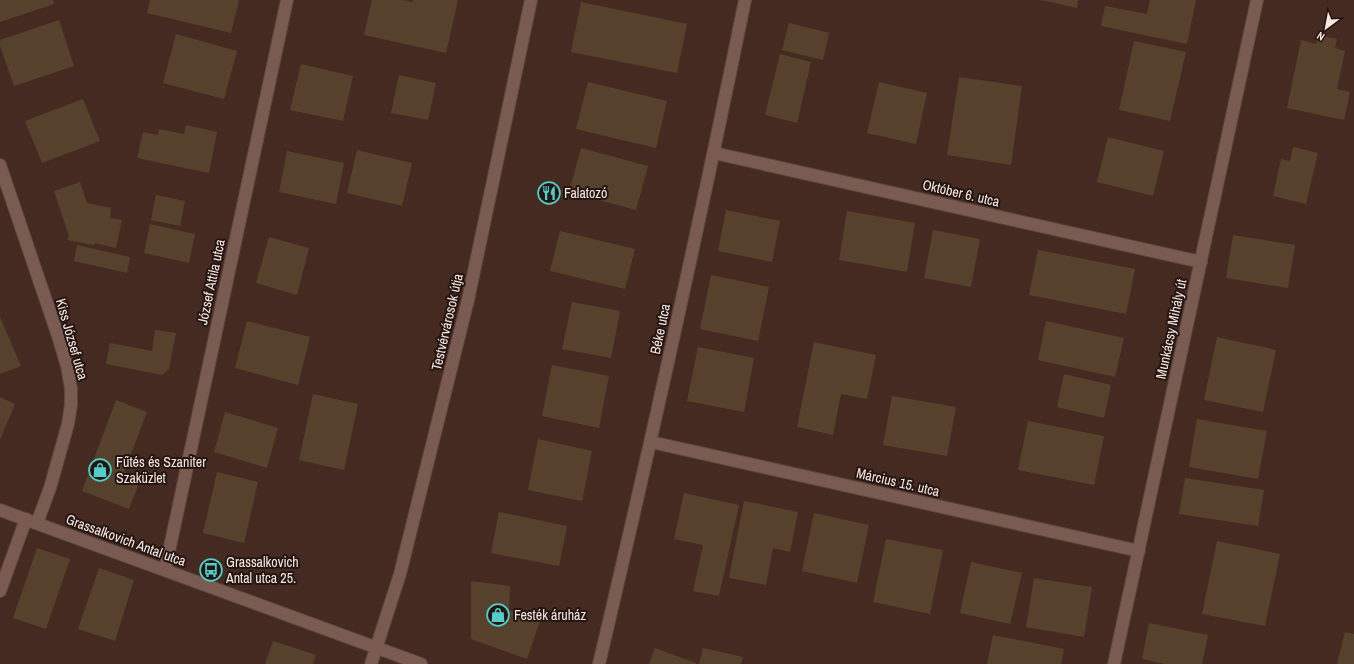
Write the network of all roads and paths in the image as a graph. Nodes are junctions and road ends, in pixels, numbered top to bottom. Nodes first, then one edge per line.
1 (287, 0) edge
2 (530, 0) edge
3 (745, 0) edge
4 (1257, 0) edge
5 (714, 153) junction
6 (0, 166) edge
7 (1201, 262) junction
8 (651, 442) junction
9 (0, 510) edge
10 (31, 521) junction
11 (1139, 551) junction
12 (165, 570) junction
13 (0, 591) edge
14 (376, 648) junction
15 (371, 664) edge
16 (421, 664) edge
17 (599, 664) edge
18 (1114, 664) edge

1 - 12 street, József Attila utca
2 - 14 street, Testvérvárosok útja
3 - 5 street, Béke utca
4 - 7 street, Munkácsy Mihály út
5 - 7 street, Október 6. utca
5 - 8 street, Béke utca
6 - 10 street, Kiss József utca
7 - 11 street, Munkácsy Mihály út
8 - 11 street, Március 15. utca
8 - 17 street, Béke utca
9 - 10 street, Grassalkovich Antal utca
10 - 12 street, Grassalkovich Antal utca
10 - 13 street, Kiss József utca
11 - 18 street, Munkácsy Mihály út
12 - 14 street, Grassalkovich Antal utca
14 - 15 street, Testvérvárosok útja
14 - 16 street, Grassalkovich Antal utca

